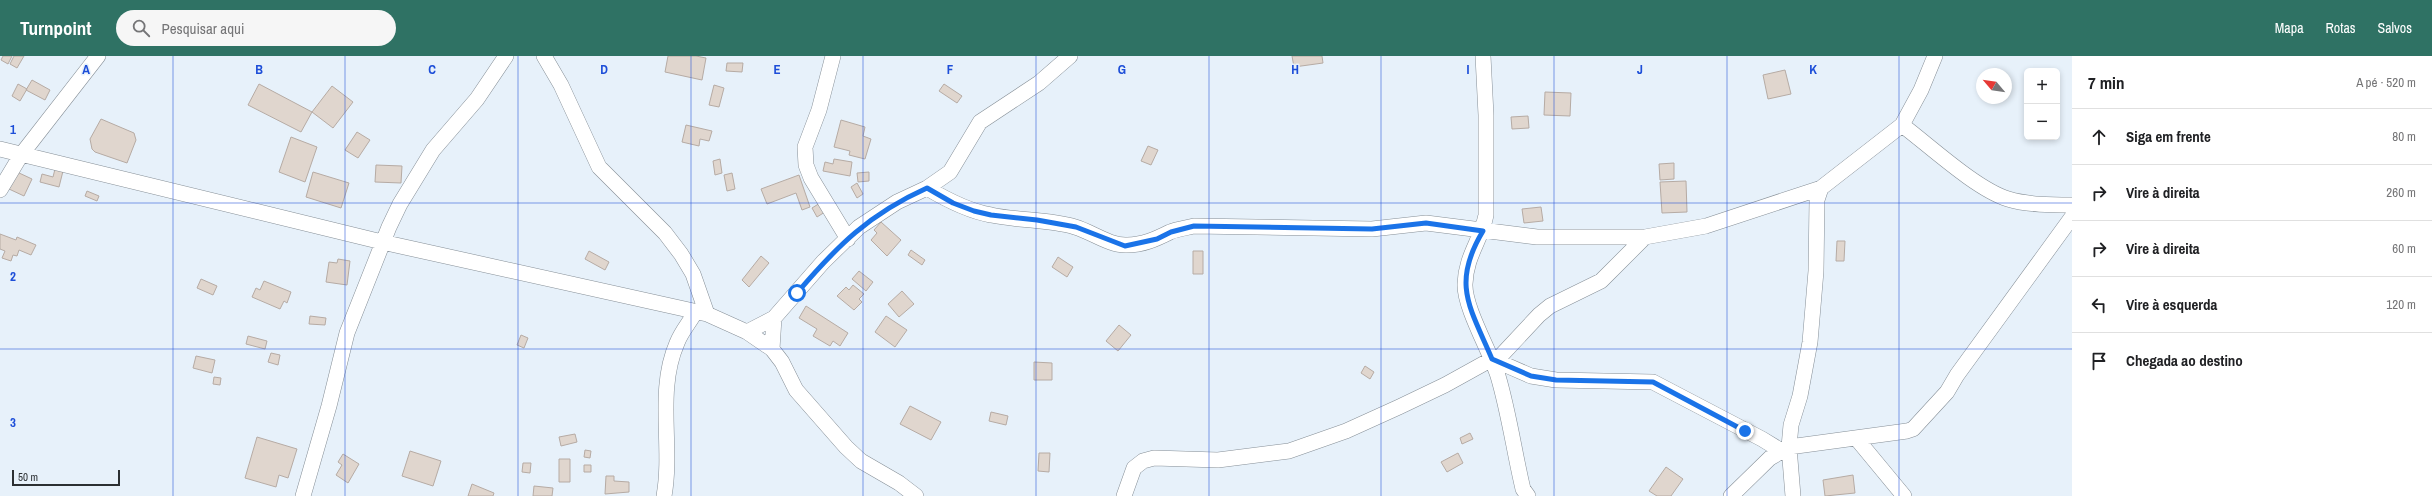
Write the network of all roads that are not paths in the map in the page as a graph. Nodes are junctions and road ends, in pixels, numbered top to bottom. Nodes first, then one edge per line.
1 (506, 56) edge
2 (544, 56) edge
3 (832, 56) edge
4 (1070, 56) edge
5 (1482, 56) edge
6 (1935, 56) edge
7 (93, 58) edge
8 (1902, 125) junction
9 (0, 149) edge
10 (21, 155) junction
11 (927, 188) junction
12 (1820, 188) junction
13 (0, 190) edge
14 (2072, 205) edge
15 (2072, 217) edge
16 (1483, 231) junction
17 (1645, 237) junction
18 (848, 239) junction
19 (382, 242) junction
20 (702, 313) junction
21 (774, 318) junction
22 (747, 332) junction
23 (772, 349) junction
24 (1494, 360) junction
25 (1856, 438) junction
26 (1784, 448) junction
27 (303, 496) edge
28 (664, 496) edge
29 (916, 496) edge
30 (1124, 496) edge
31 (1528, 496) edge
32 (1731, 496) edge
33 (1793, 496) edge
34 (1904, 496) edge

1 - 19 street
2 - 20 street
3 - 18 street
4 - 11 street
5 - 16 street
6 - 8 street
7 - 10 street
8 - 12 street
8 - 14 street
9 - 10 street
10 - 13 street
10 - 19 street
11 - 16 street
11 - 18 street
12 - 17 street
12 - 26 street
15 - 25 street
16 - 17 street
16 - 24 street
17 - 24 street
18 - 21 street
19 - 20 street
19 - 27 street
20 - 22 street
20 - 28 street
21 - 22 street
21 - 23 street
22 - 23 street
23 - 29 street
24 - 26 street
24 - 30 street
24 - 31 street
25 - 26 street
25 - 34 street
26 - 32 street
26 - 33 street

